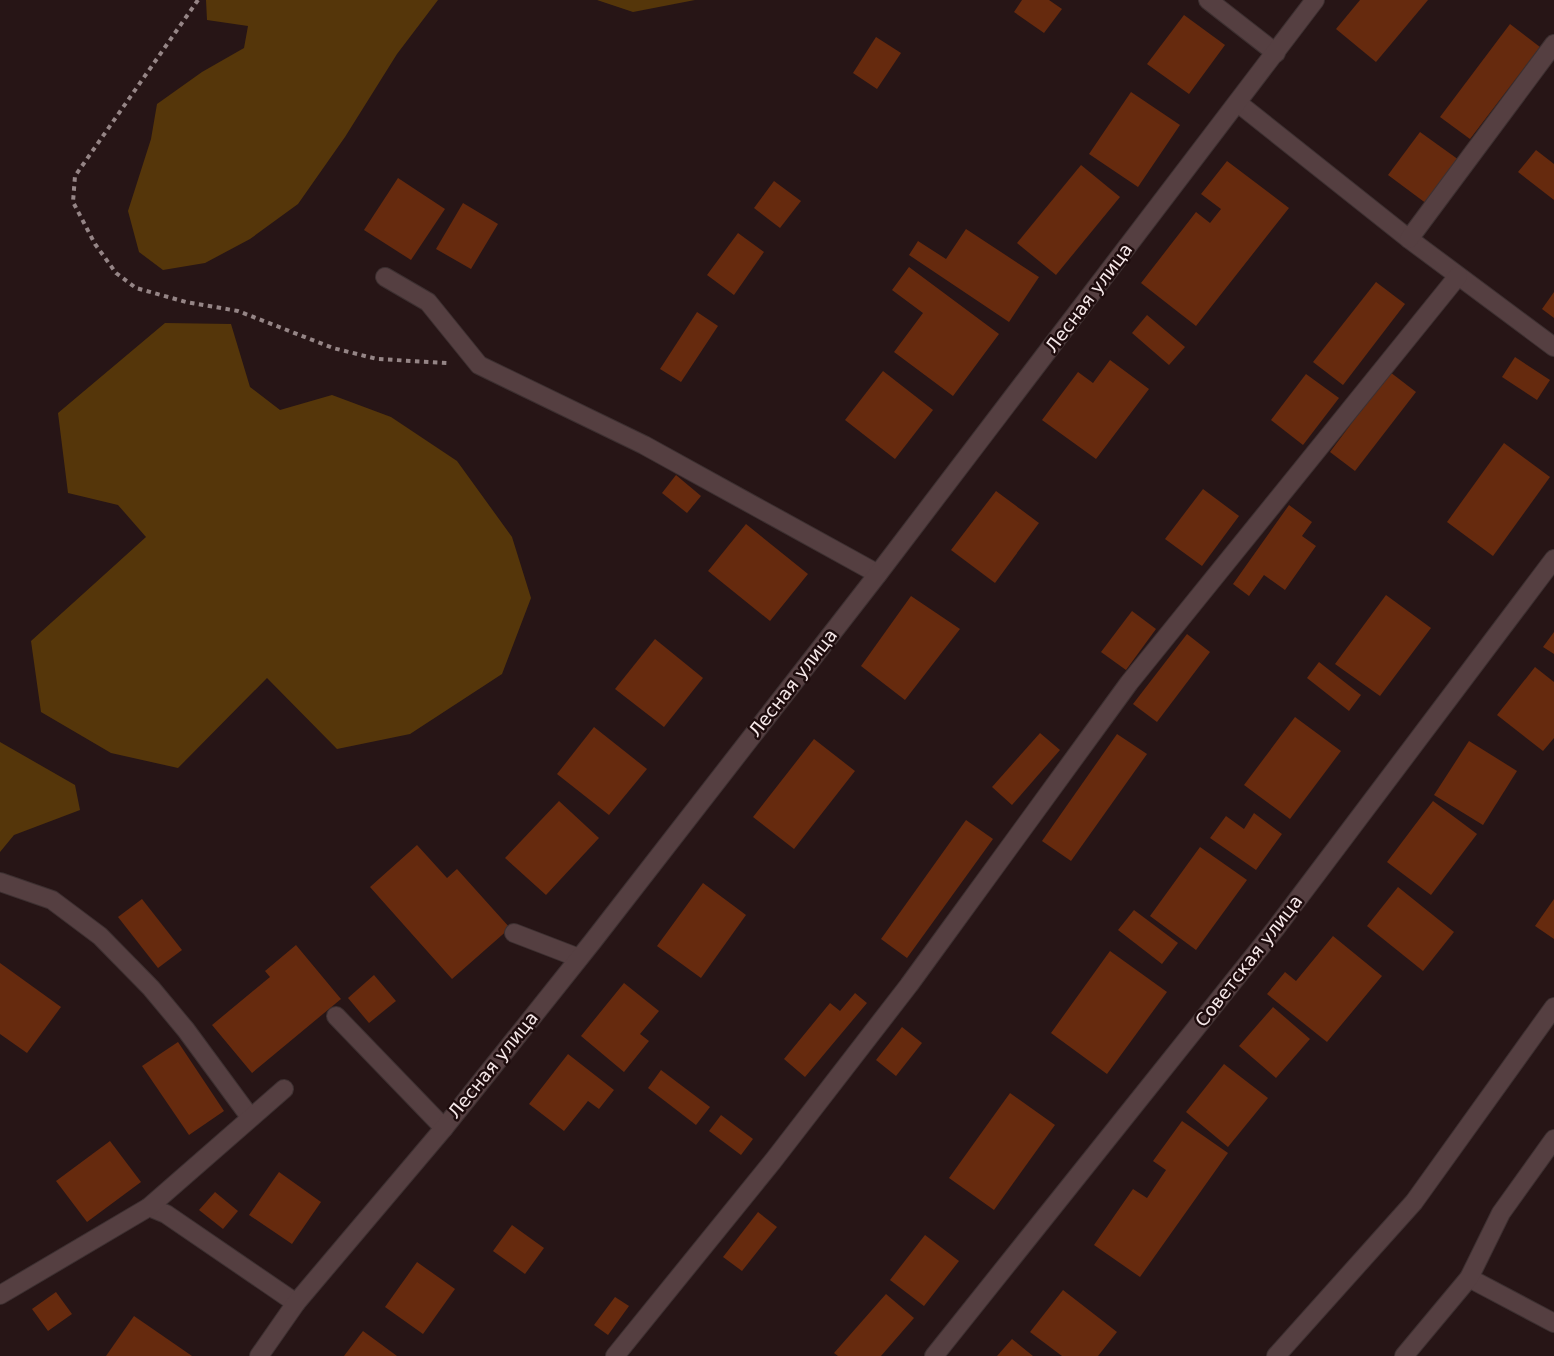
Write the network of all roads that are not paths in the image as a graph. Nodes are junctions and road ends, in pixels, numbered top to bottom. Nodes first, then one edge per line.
1 (1208, 0) edge
2 (1316, 0) edge
3 (1554, 44) edge
4 (1276, 53) junction
5 (1239, 103) junction
6 (1409, 239) junction
7 (1458, 276) junction
8 (385, 277) dead end
9 (1554, 347) edge
10 (1554, 559) edge
11 (878, 574) junction
12 (0, 882) edge
13 (514, 933) dead end
14 (579, 958) junction
15 (1554, 1007) edge
16 (336, 1016) dead end
17 (284, 1089) dead end
18 (250, 1117) junction
19 (444, 1128) junction
20 (1554, 1139) edge
21 (149, 1207) junction
22 (1469, 1278) junction
23 (0, 1295) edge
24 (296, 1303) junction
25 (1554, 1323) edge
26 (259, 1356) edge
27 (615, 1356) edge
28 (934, 1356) edge
29 (1276, 1356) edge
30 (1404, 1356) edge

1 - 4 street
2 - 4 street, Лесная улица
3 - 6 street
4 - 5 street, Лесная улица
5 - 6 street
5 - 11 street, Лесная улица
6 - 7 street
7 - 9 street
7 - 27 street
8 - 11 street
10 - 28 street, Советская улица
11 - 14 street, Лесная улица
12 - 18 street
13 - 14 street
14 - 19 street, Лесная улица
15 - 29 street
16 - 19 street
17 - 18 street
18 - 21 street
19 - 24 street, Лесная улица
20 - 22 street
21 - 23 street
21 - 24 street
22 - 25 street
22 - 30 street
24 - 26 street, Лесная улица

